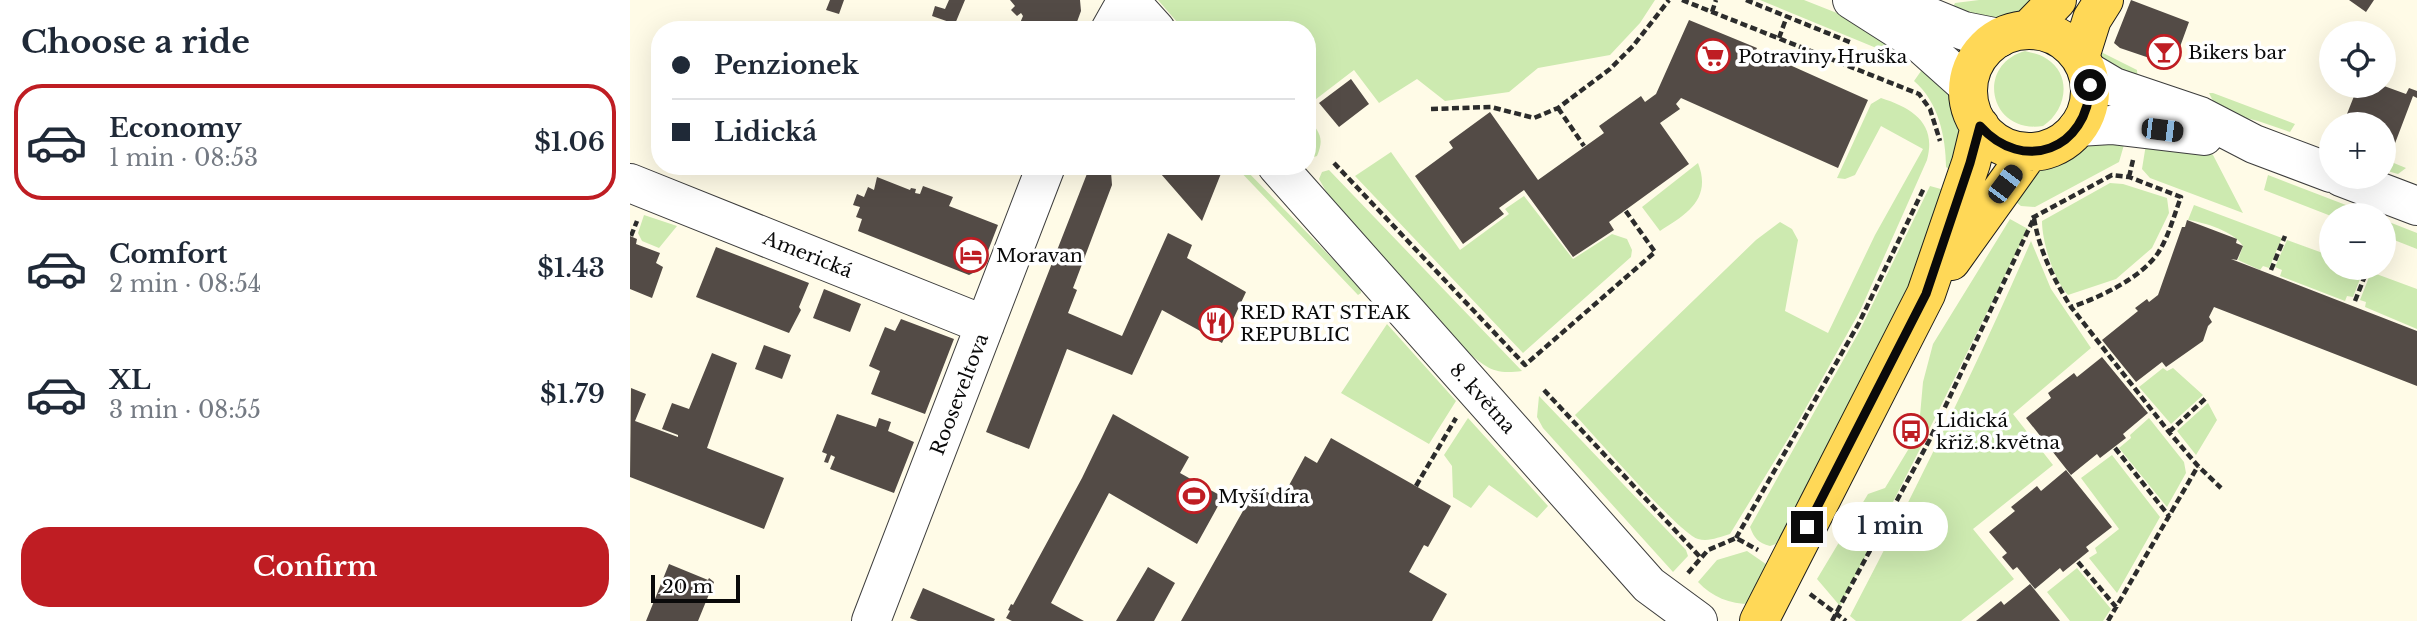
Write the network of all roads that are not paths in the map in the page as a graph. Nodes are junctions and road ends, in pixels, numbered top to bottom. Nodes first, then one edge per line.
1 (1128, 0) edge
2 (1852, 0) edge
3 (1888, 0) edge
4 (2057, 0) edge
5 (2104, 0) edge
6 (1115, 21) edge
7 (1148, 21) edge
8 (2014, 34) junction
9 (2083, 64) junction
10 (1968, 86) junction
11 (1980, 126) junction
12 (2078, 127) junction
13 (2254, 144) junction
14 (2029, 152) junction
15 (2319, 168) edge
16 (1043, 175) edge
17 (1285, 175) edge
18 (630, 183) edge
19 (2383, 189) edge
20 (2414, 198) edge
21 (1926, 294) junction
22 (985, 325) junction
23 (871, 621) edge
24 (1698, 621) edge
25 (1759, 621) edge

1 - 6 street
1 - 7 street
2 - 10 street
3 - 8 street
4 - 8 main road
5 - 9 main road
8 - 9 main road
8 - 10 main road
9 - 12 main road
9 - 13 street
10 - 11 main road
11 - 14 main road
11 - 21 main road
12 - 13 street
12 - 14 main road
13 - 15 street
14 - 21 main road
16 - 22 street, Rooseveltova
17 - 24 street, 8. května
18 - 22 street, Americká
19 - 20 street
21 - 25 main road
22 - 23 street, Rooseveltova

